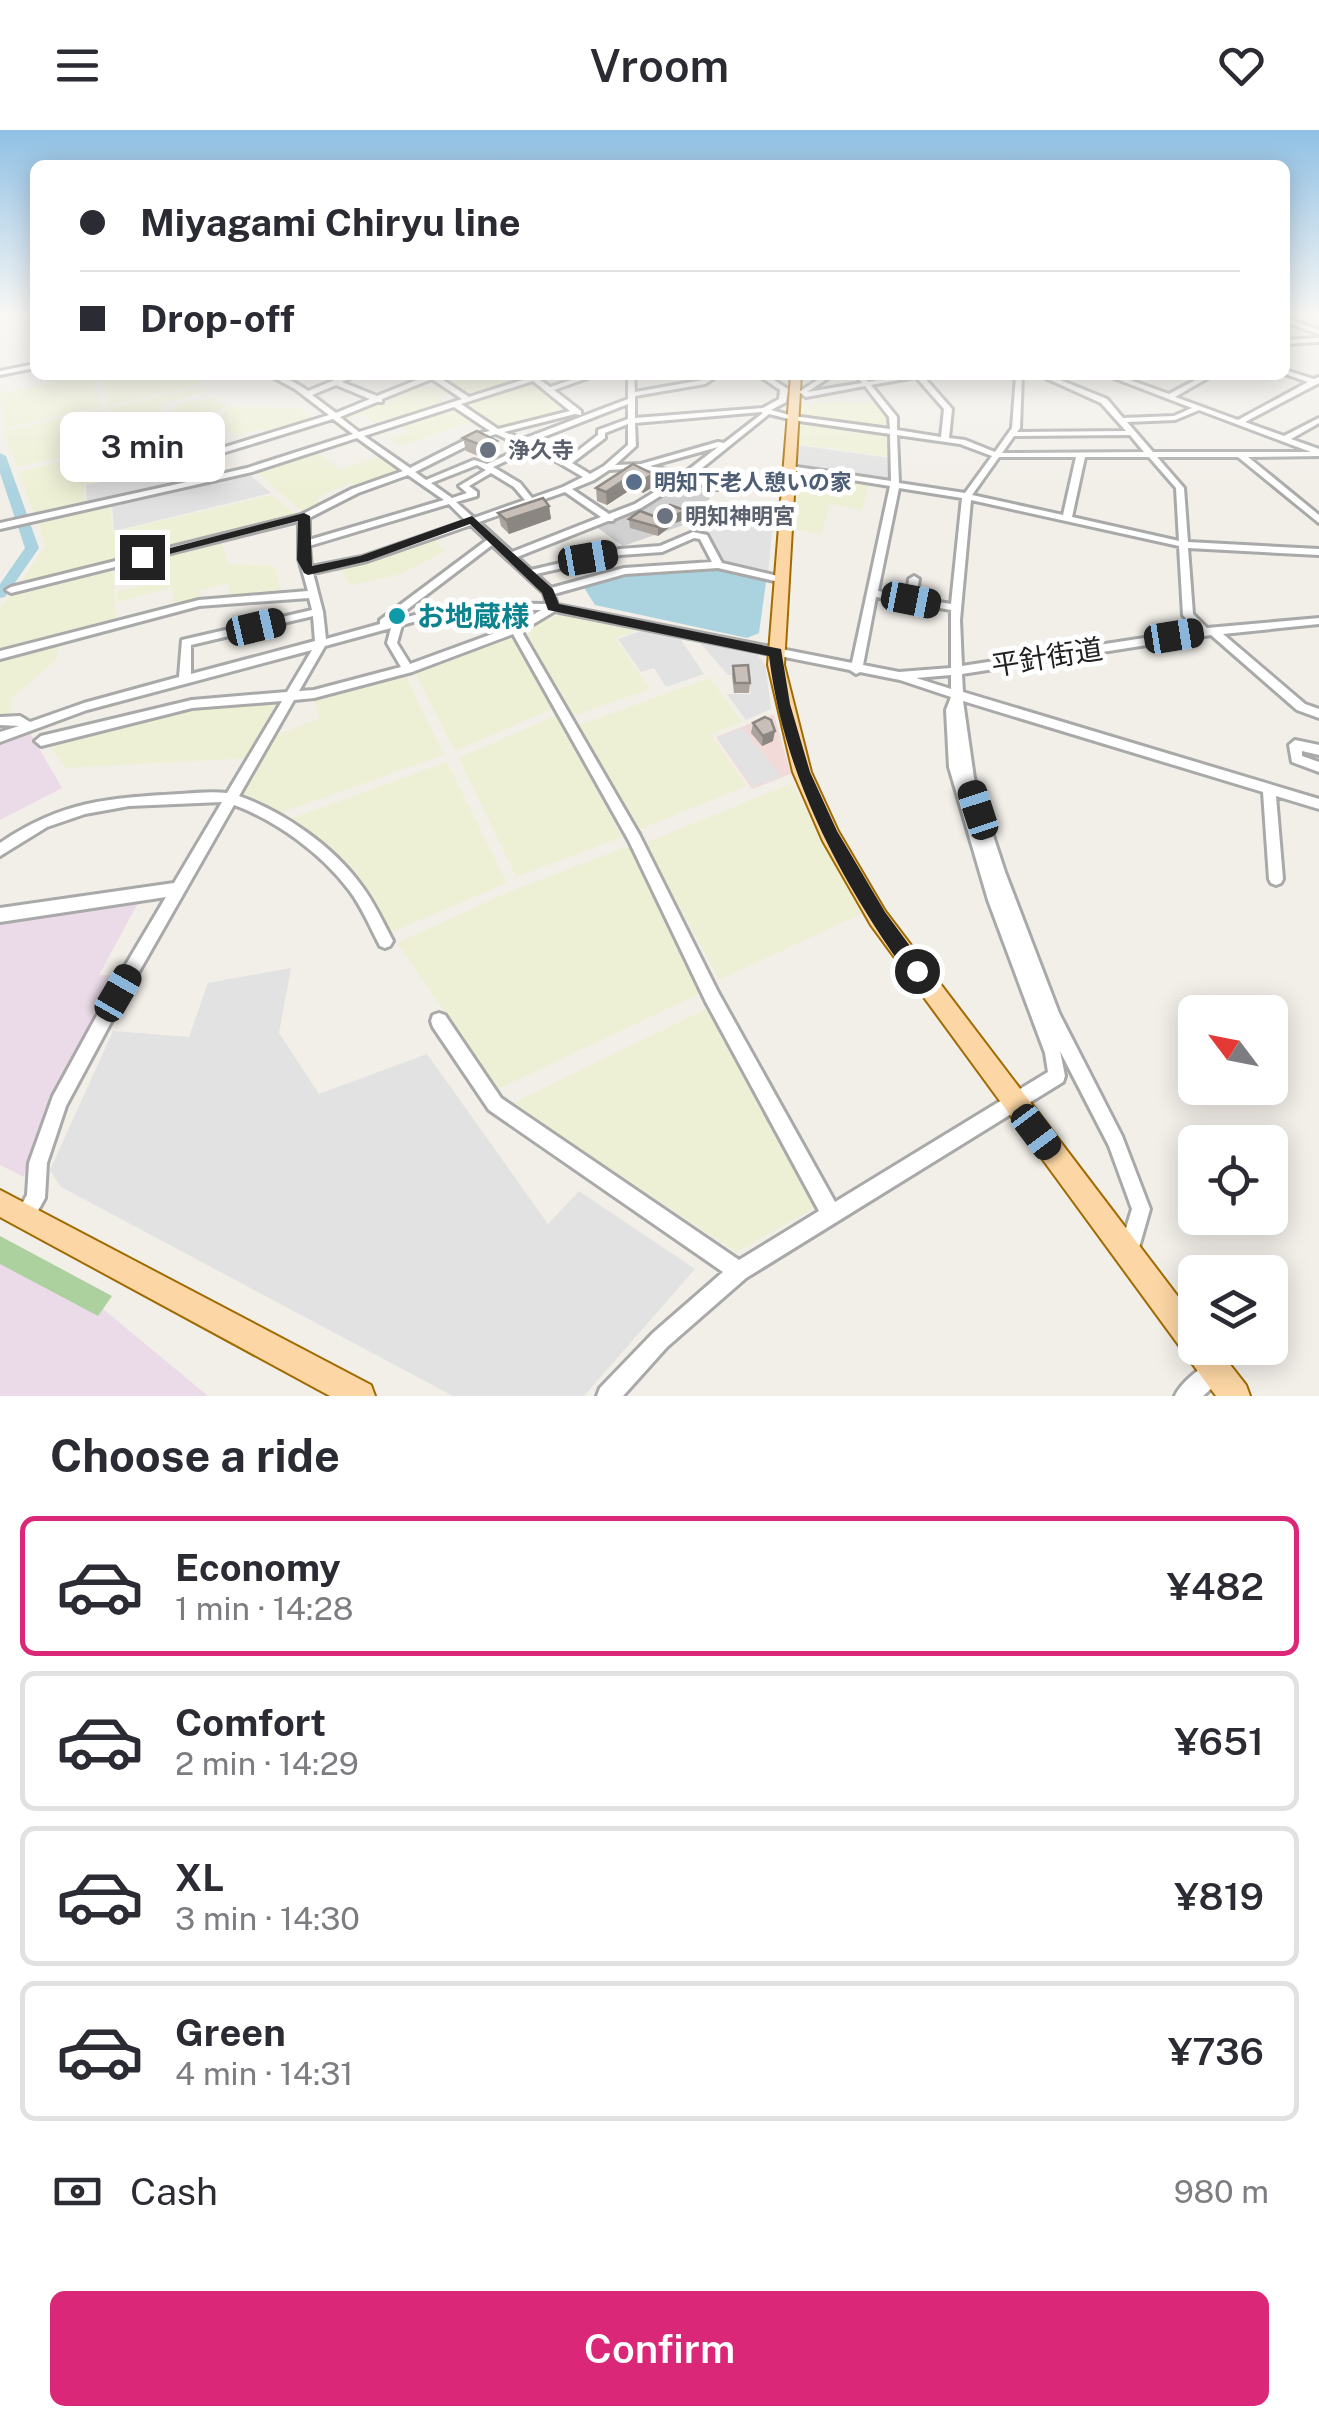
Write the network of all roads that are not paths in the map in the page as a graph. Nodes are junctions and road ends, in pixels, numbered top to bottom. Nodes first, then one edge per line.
1 (1292, 374) edge
2 (285, 380) edge
3 (341, 380) edge
4 (425, 380) edge
5 (440, 380) edge
6 (519, 380) edge
7 (535, 380) edge
8 (578, 380) edge
9 (632, 380) edge
10 (702, 380) edge
11 (707, 380) edge
12 (769, 380) edge
13 (796, 380) edge
14 (822, 380) edge
15 (863, 380) edge
16 (889, 380) edge
17 (922, 380) edge
18 (1019, 380) edge
19 (1054, 380) edge
20 (1123, 380) edge
21 (1201, 380) edge
22 (1317, 381) edge
23 (336, 382) junction
24 (704, 382) junction
25 (867, 384) junction
26 (548, 390) junction
27 (308, 394) junction
28 (632, 397) junction
29 (1169, 397) junction
30 (467, 399) junction
31 (379, 400) junction
32 (454, 404) junction
33 (1198, 408) junction
34 (574, 412) junction
35 (765, 412) junction
36 (335, 416) junction
37 (589, 418) junction
38 (793, 418) junction
39 (1120, 420) junction
40 (1319, 420) edge
41 (630, 421) junction
42 (1239, 422) junction
43 (497, 432) junction
44 (894, 432) junction
45 (1132, 433) junction
46 (1012, 434) junction
47 (358, 435) junction
48 (1284, 439) junction
49 (945, 440) junction
50 (725, 443) junction
51 (528, 444) junction
52 (1319, 453) edge
53 (1150, 454) junction
54 (1240, 454) junction
55 (996, 455) junction
56 (1081, 455) junction
57 (565, 464) junction
58 (641, 466) junction
59 (607, 468) junction
60 (790, 468) junction
61 (489, 469) junction
62 (409, 472) junction
63 (685, 477) junction
64 (591, 478) junction
65 (204, 480) junction
66 (425, 483) junction
67 (895, 484) junction
68 (788, 486) junction
69 (566, 489) junction
70 (967, 496) junction
71 (530, 499) junction
72 (452, 502) junction
73 (304, 516) junction
74 (610, 518) junction
75 (472, 519) junction
76 (1067, 519) junction
77 (1319, 520) edge
78 (0, 526) edge
79 (494, 540) junction
80 (306, 544) junction
81 (1186, 545) junction
82 (1319, 552) edge
83 (512, 556) junction
84 (718, 565) junction
85 (308, 571) junction
86 (529, 573) junction
87 (779, 578) junction
88 (914, 579) dead end
89 (12, 590) dead end
90 (872, 592) junction
91 (314, 594) junction
92 (551, 599) junction
93 (911, 600) junction
94 (956, 608) junction
95 (318, 612) junction
96 (1319, 621) edge
97 (398, 622) junction
98 (378, 627) junction
99 (521, 627) junction
100 (1208, 631) junction
101 (321, 643) junction
102 (776, 653) junction
103 (0, 655) edge
104 (408, 669) junction
105 (856, 670) junction
106 (956, 671) junction
107 (899, 676) junction
108 (185, 679) junction
109 (957, 697) junction
110 (288, 699) junction
111 (1319, 714) edge
112 (0, 721) edge
113 (26, 725) junction
114 (0, 737) edge
115 (41, 741) dead end
116 (1319, 750) edge
117 (1319, 767) edge
118 (1269, 789) junction
119 (232, 798) junction
120 (1319, 804) edge
121 (0, 850) edge
122 (1276, 879) dead end
123 (178, 889) junction
124 (0, 915) edge
125 (385, 941) dead end
126 (439, 1021) dead end
127 (1014, 1104) junction
128 (12, 1210) edge
129 (830, 1212) junction
130 (1128, 1253) junction
131 (738, 1270) junction
132 (1178, 1320) edge
133 (1199, 1365) edge
134 (1211, 1365) edge
135 (360, 1396) edge
136 (608, 1396) edge
137 (1186, 1396) edge
138 (1234, 1396) edge

1 - 22 street
2 - 27 street
3 - 23 street
4 - 31 street
5 - 30 street
6 - 30 street
7 - 26 street
8 - 26 street
9 - 28 street
10 - 24 street
11 - 24 street
12 - 35 street
13 - 38 main road
14 - 25 street
15 - 25 street
16 - 25 street
17 - 49 street
18 - 46 street
19 - 39 street
20 - 29 street
21 - 29 street
22 - 42 street
23 - 27 street
23 - 31 street
24 - 28 street
25 - 44 street
26 - 34 street
27 - 36 street
28 - 37 street
28 - 41 street
29 - 33 street
30 - 32 street
31 - 36 street
32 - 43 street
32 - 47 street
33 - 39 street
33 - 42 street
34 - 37 street
34 - 43 street
35 - 38 street
35 - 41 street
35 - 50 street
36 - 47 street
36 - 65 street
37 - 51 street
38 - 44 street
38 - 60 main road
39 - 45 street
40 - 48 street
41 - 57 street
41 - 59 street
42 - 48 street
43 - 51 street
43 - 62 street
44 - 49 street
44 - 67 street
45 - 46 street
45 - 53 street
46 - 55 street
47 - 62 street
47 - 65 street
48 - 52 street
49 - 55 street
50 - 58 street
50 - 63 street
51 - 57 street
51 - 61 street
52 - 54 street
53 - 54 street
53 - 56 street
53 - 81 street
54 - 77 street
55 - 56 street
55 - 70 street
56 - 76 street
57 - 64 street
58 - 59 street
58 - 63 street
59 - 64 street
60 - 67 street
60 - 68 main road
61 - 66 street
61 - 71 street
61 - 72 street
62 - 66 street
62 - 73 street
63 - 68 street
63 - 74 street
64 - 69 street
65 - 78 street
66 - 72 street
67 - 70 street
67 - 90 street
68 - 87 main road
69 - 71 street
69 - 74 street
70 - 76 street
70 - 94 street
71 - 75 street
72 - 75 street
72 - 80 street
73 - 80 street
73 - 89 street
74 - 83 street
75 - 79 street
75 - 85 street
76 - 81 street
79 - 83 street
79 - 98 street
80 - 85 street
81 - 82 street
81 - 100 street
83 - 86 street
84 - 86 street
84 - 87 street
84 - 92 street
85 - 91 street
86 - 92 street
87 - 102 main road
88 - 93 street
90 - 93 street
90 - 105 street
91 - 95 street
91 - 103 street
92 - 97 street
92 - 99 street
92 - 102 street, 平針街道
93 - 94 street
94 - 106 street
95 - 101 street
95 - 108 street
96 - 100 street, 平針街道
97 - 98 street
97 - 104 street
98 - 101 street
99 - 104 street
99 - 129 street
100 - 106 street, 平針街道
100 - 111 street
101 - 108 street
101 - 110 street
102 - 105 street, 平針街道
102 - 127 main road
104 - 110 street
105 - 107 street, 平針街道
106 - 107 street, 平針街道
106 - 109 street
107 - 109 street
108 - 113 street
109 - 118 street
109 - 127 street
109 - 130 street
110 - 115 street
110 - 119 street
112 - 113 street
113 - 114 street
116 - 117 street
118 - 120 street
118 - 122 street
119 - 121 street
119 - 123 street
119 - 125 street
123 - 124 street
123 - 128 street
126 - 131 street
127 - 129 street
127 - 130 main road
128 - 135 main road
129 - 131 street
130 - 132 main road
131 - 136 street
133 - 137 street
134 - 138 main road

